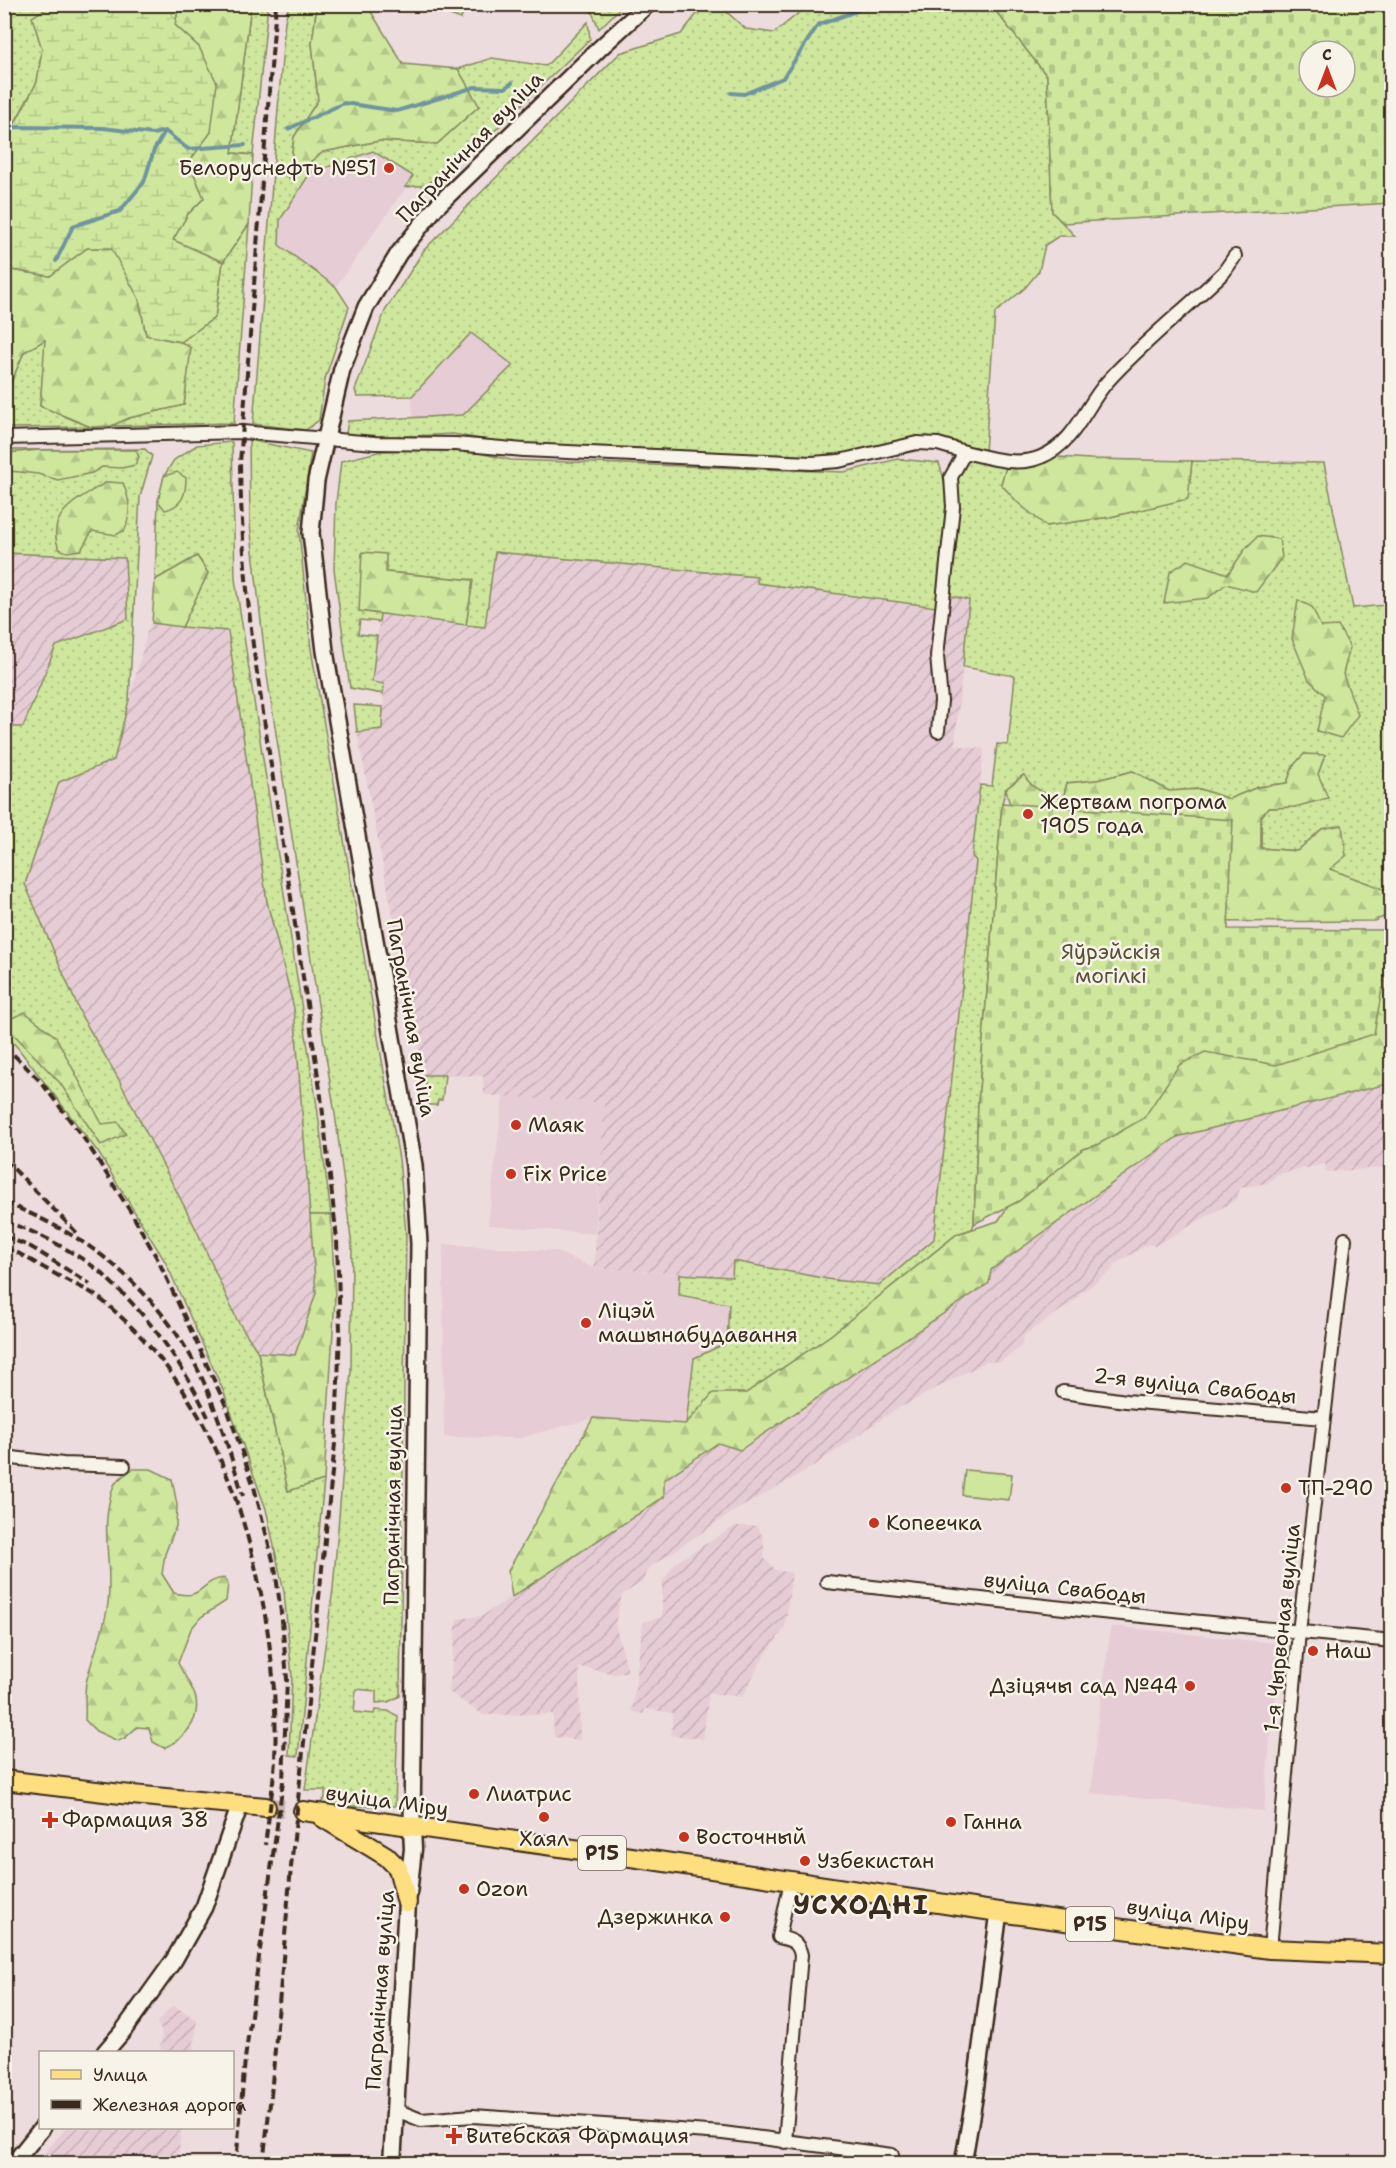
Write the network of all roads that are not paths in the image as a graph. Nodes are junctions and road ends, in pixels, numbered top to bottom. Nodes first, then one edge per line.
1 (648, 4) edge
2 (1235, 256) dead end
3 (4, 438) edge
4 (324, 440) junction
5 (965, 452) junction
6 (938, 731) dead end
7 (1345, 1239) dead end
8 (1063, 1392) dead end
9 (1323, 1418) junction
10 (4, 1457) edge
11 (124, 1466) dead end
12 (827, 1582) dead end
13 (1299, 1632) junction
14 (1392, 1641) edge
15 (4, 1780) edge
16 (240, 1805) junction
17 (266, 1807) tunnel mouth
18 (412, 1827) junction
19 (791, 1881) junction
20 (407, 1903) junction
21 (999, 1912) junction
22 (1270, 1949) junction
23 (1392, 1954) edge
24 (106, 2051) edge
25 (396, 2110) junction
26 (40, 2129) edge
27 (785, 2142) junction
28 (892, 2155) dead end
29 (13, 2163) edge
30 (392, 2163) edge
31 (963, 2163) edge

1 - 4 street, Пагранічная вуліца
2 - 5 street
3 - 4 street
4 - 5 street
4 - 18 street, Пагранічная вуліца
5 - 6 street
7 - 9 street, 1-я Чырвоная вуліца
8 - 9 street, 2-я вуліца Свабоды
9 - 13 street, 1-я Чырвоная вуліца
10 - 11 street
12 - 13 street, вуліца Свабоды
13 - 14 street, вуліца Свабоды
13 - 22 street, 1-я Чырвоная вуліца
15 - 16 main road
16 - 17 main road
16 - 24 street
18 - 19 main road, вуліца Міру / Р15
18 - 20 main road, Пагранічная вуліца
18 - 20 main road, вуліца Міру / Р15
19 - 21 main road, вуліца Міру / Р15
19 - 27 street
20 - 25 main road, Пагранічная вуліца
21 - 22 main road, вуліца Міру / Р15
21 - 31 street
22 - 23 main road, вуліца Міру / Р15
25 - 27 street
25 - 30 main road, Пагранічная вуліца
26 - 29 street
27 - 28 street

